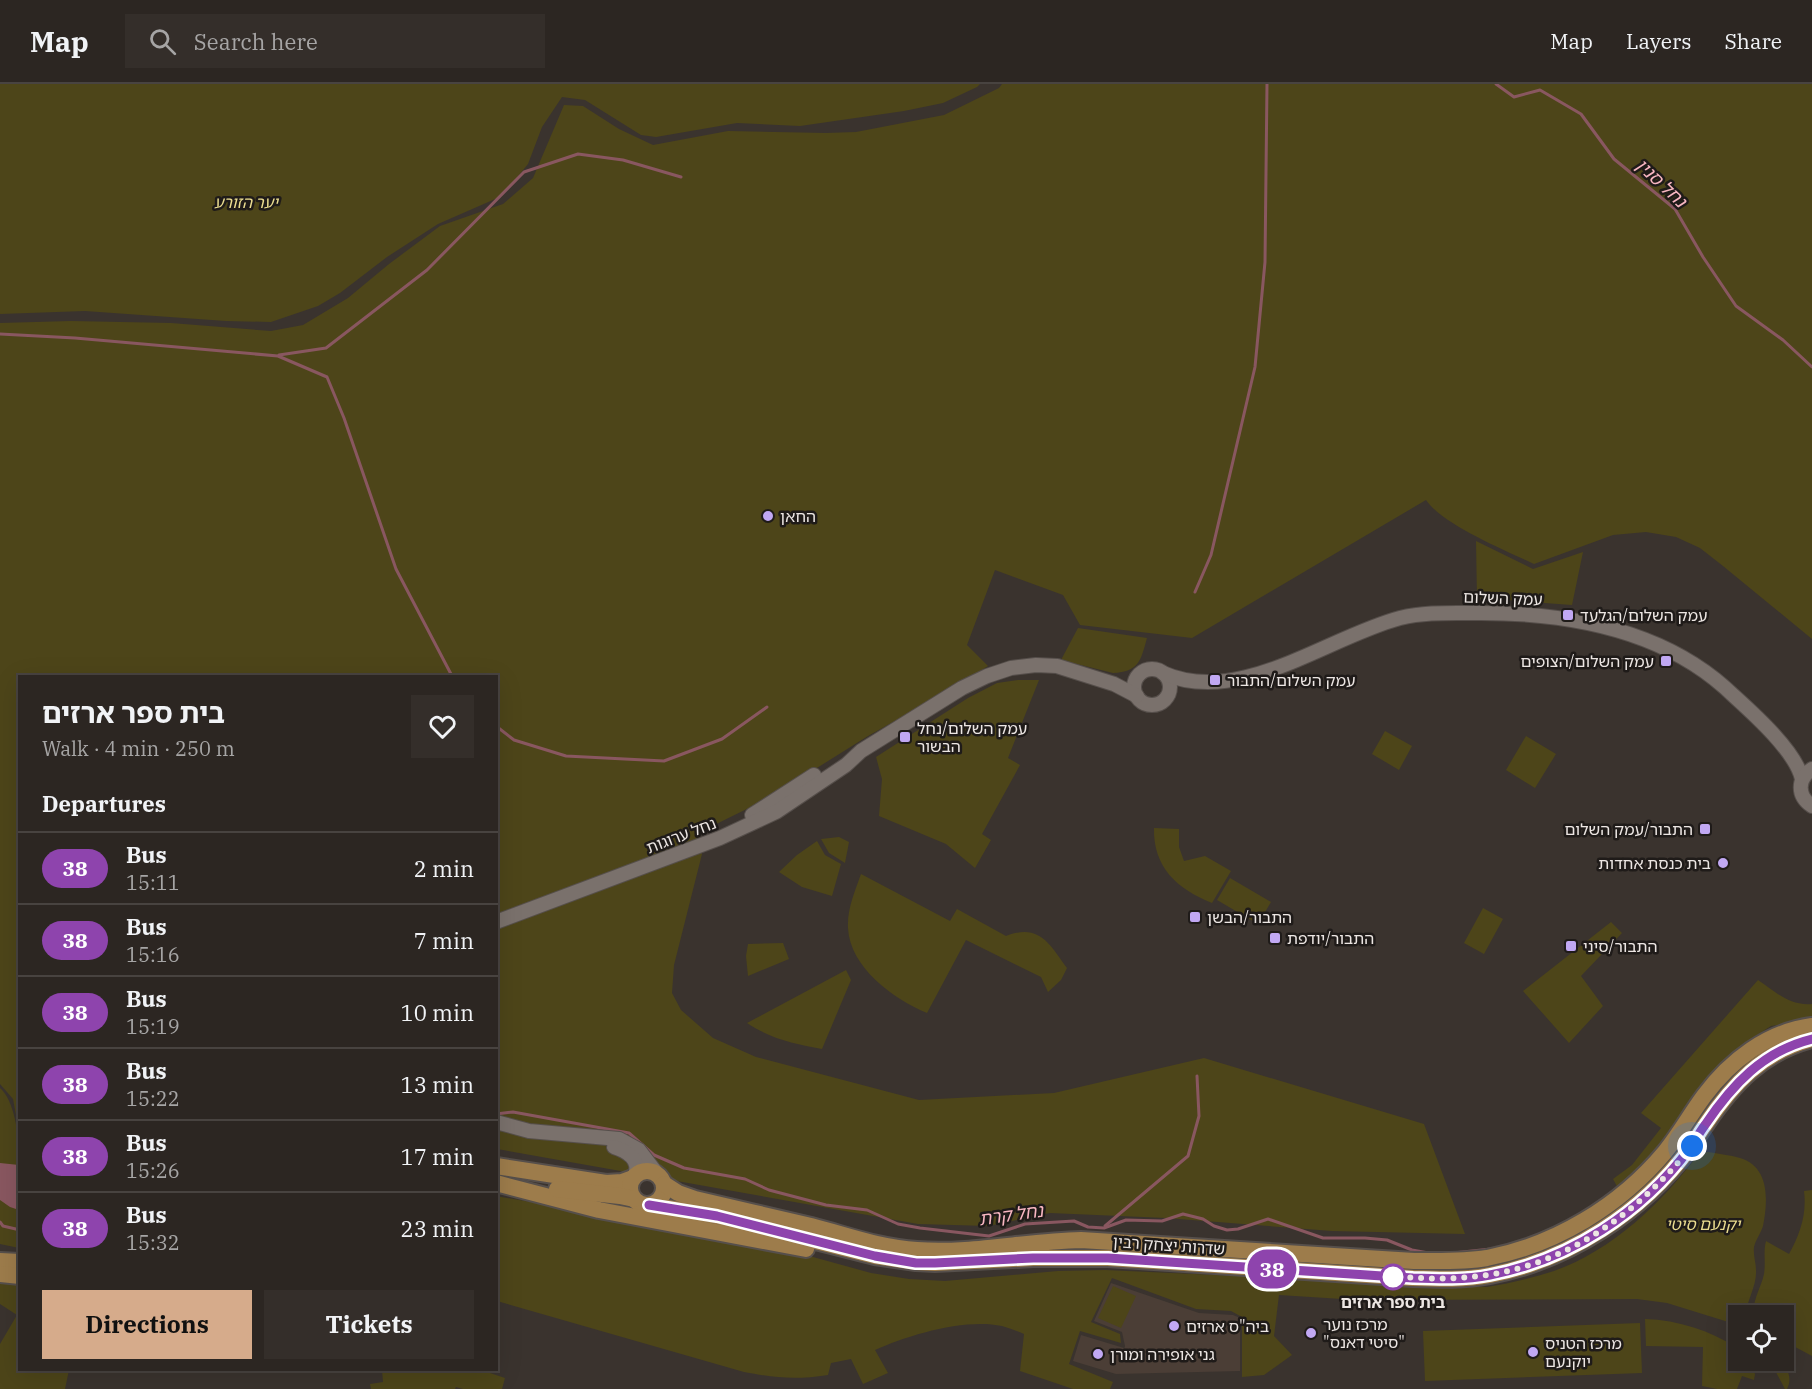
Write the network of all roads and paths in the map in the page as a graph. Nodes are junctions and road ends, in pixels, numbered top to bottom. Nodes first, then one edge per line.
1 (1163, 673) junction
2 (1136, 678) junction
3 (1105, 681) junction
4 (1213, 681) junction
5 (1137, 696) junction
6 (1166, 699) junction
7 (861, 751) junction
8 (1809, 771) edge
9 (1812, 806) edge
10 (498, 912) edge
11 (498, 921) edge
12 (1812, 1026) edge
13 (1812, 1039) edge
14 (498, 1123) edge
15 (498, 1132) edge
16 (498, 1166) edge
17 (634, 1177) junction
18 (661, 1180) junction
19 (498, 1182) edge
20 (498, 1183) edge
21 (641, 1202) junction
22 (893, 1260) junction
23 (0, 1261) edge
24 (18, 1262) edge
25 (0, 1275) edge
26 (18, 1275) edge

1 - 2 street
1 - 4 street, עמק השלום
1 - 6 street
2 - 3 street, נחל ערוגות
2 - 5 street
3 - 5 street, נחל ערוגות
3 - 7 street, נחל ערוגות
4 - 6 street, עמק השלום
4 - 8 street, עמק השלום
5 - 6 street
7 - 10 street, נחל ערוגות
7 - 11 street, נחל ערוגות
8 - 9 street, עמק השלום
12 - 18 main road, שדרות יצחק רבין
13 - 22 main road, שדרות יצחק רבין
14 - 18 street
15 - 17 street
16 - 17 main road
17 - 18 main road
17 - 21 main road
18 - 21 main road
19 - 21 main road, שדרות יצחק רבין
20 - 22 main road
21 - 22 main road, שדרות יצחק רבין
23 - 24 main road
25 - 26 main road

